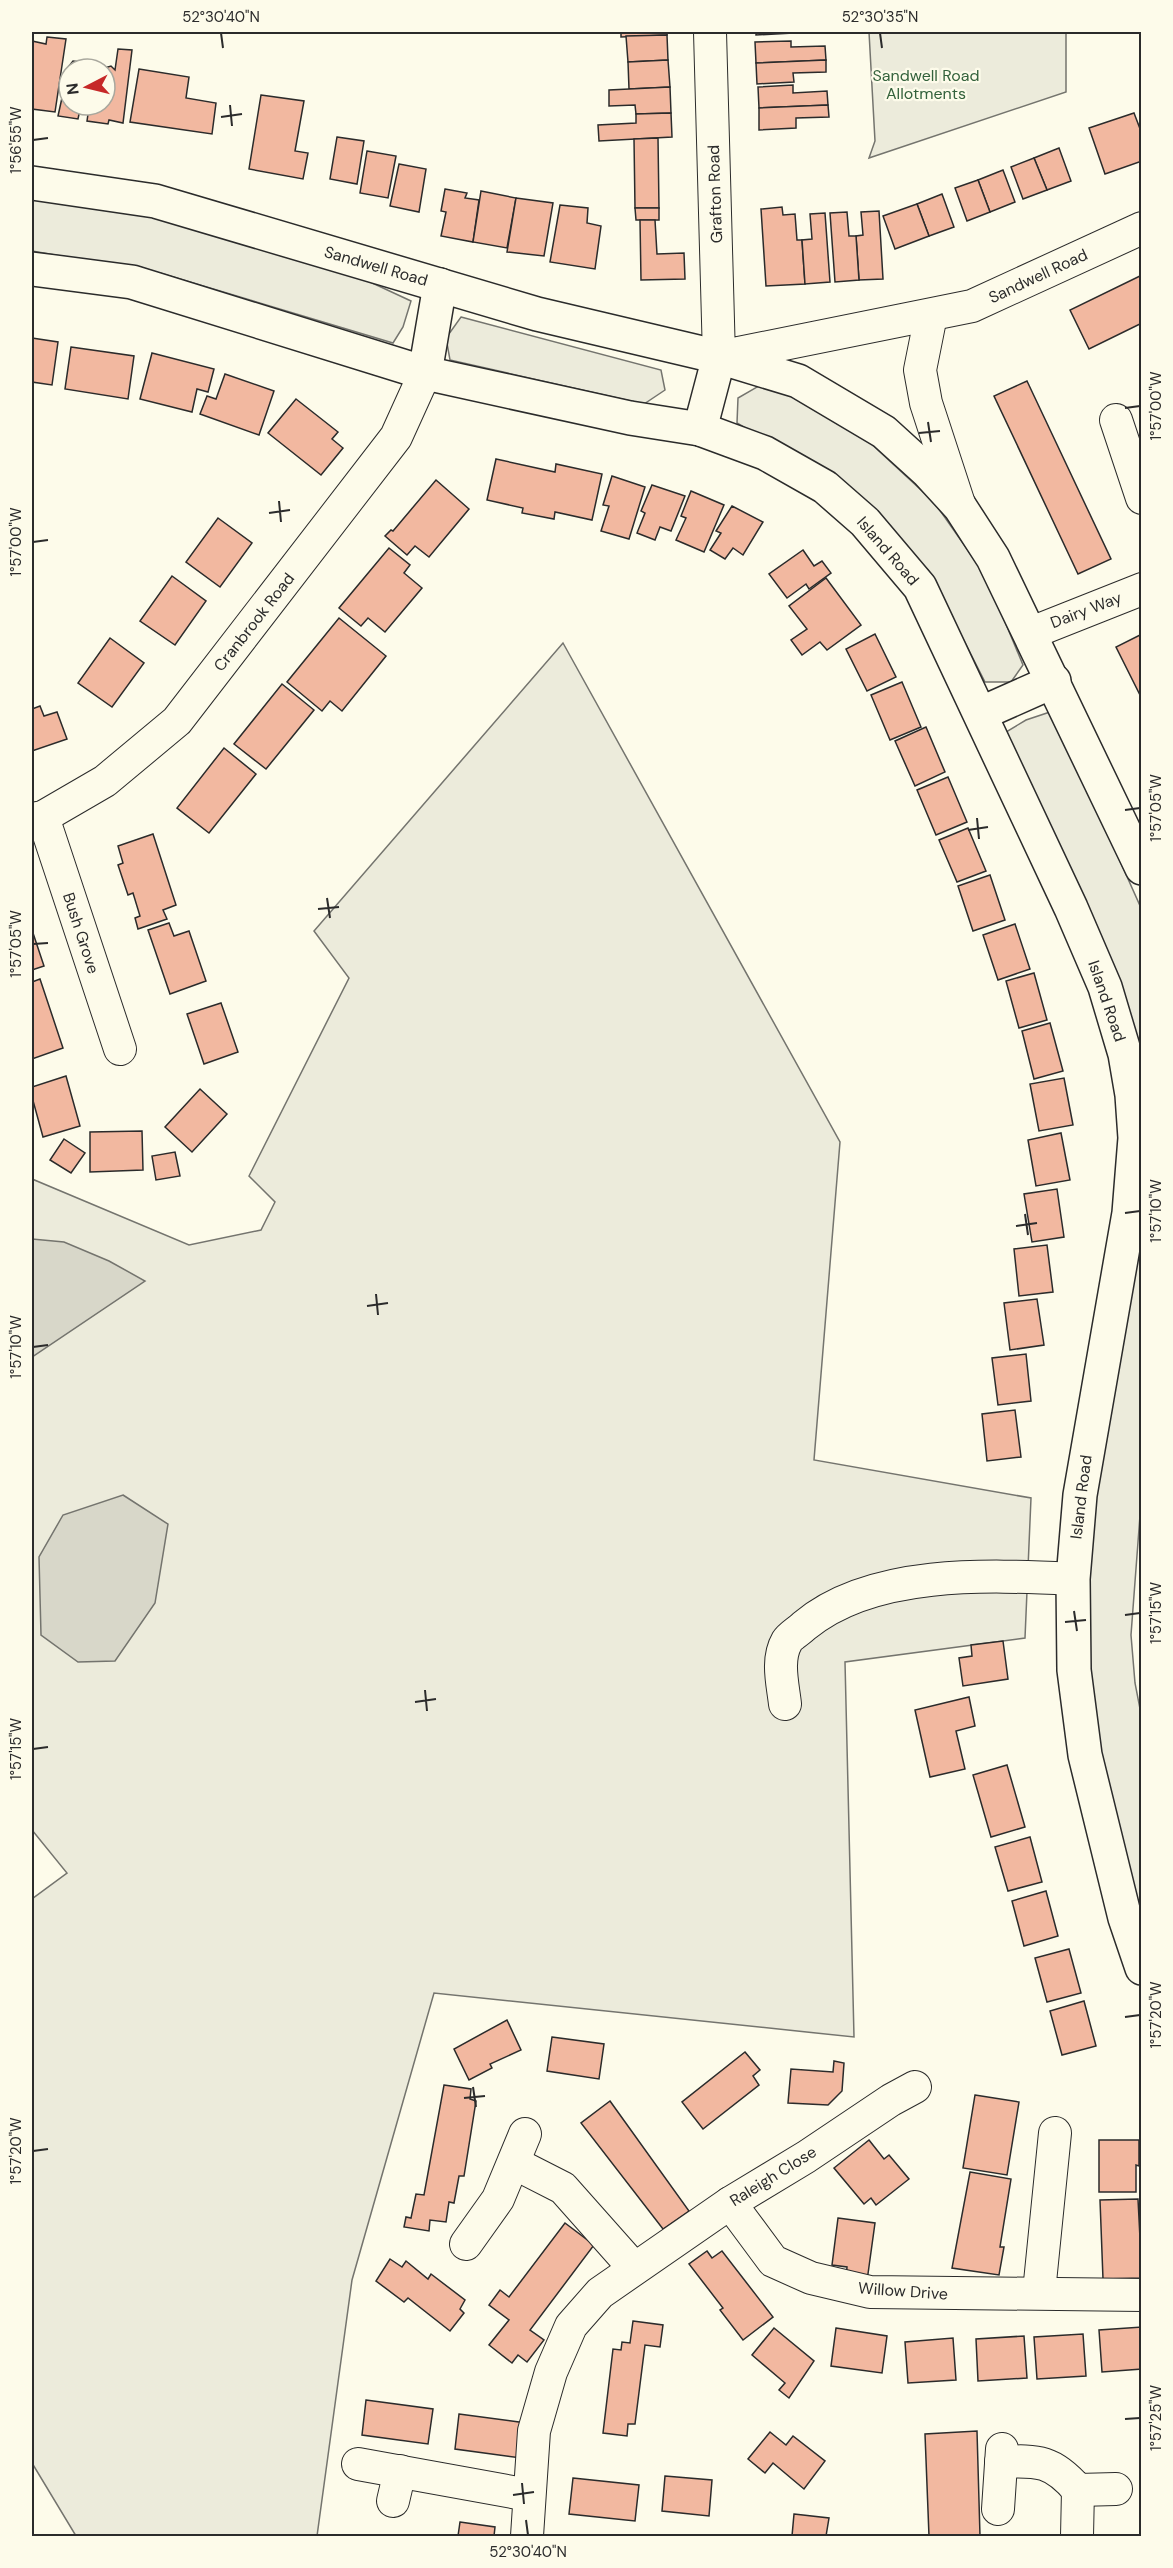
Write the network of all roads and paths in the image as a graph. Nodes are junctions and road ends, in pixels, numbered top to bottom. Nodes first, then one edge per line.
1 (710, 32) edge
2 (32, 183) edge
3 (1142, 228) edge
4 (32, 269) edge
5 (440, 285) junction
6 (931, 315) junction
7 (719, 357) junction
8 (425, 374) junction
9 (1116, 420) dead end
10 (700, 429) junction
11 (1142, 498) edge
12 (960, 507) junction
13 (1142, 589) edge
14 (1030, 633) junction
15 (1054, 681) junction
16 (982, 713) junction
17 (37, 818) edge
18 (1142, 868) edge
19 (120, 1049) dead end
20 (1135, 1215) edge
21 (1073, 1579) junction
22 (785, 1704) dead end
23 (1141, 1968) edge
24 (915, 2087) dead end
25 (1055, 2133) dead end
26 (525, 2134) dead end
27 (513, 2163) junction
28 (730, 2203) junction
29 (466, 2244) dead end
30 (634, 2268) junction
31 (1039, 2292) junction
32 (1142, 2295) edge
33 (358, 2464) dead end
34 (400, 2471) junction
35 (1116, 2489) dead end
36 (1078, 2490) junction
37 (529, 2495) junction
38 (393, 2501) dead end
39 (998, 2509) dead end
40 (527, 2536) edge
41 (1077, 2536) edge

1 - 7 street, Grafton Road
2 - 5 main road, Sandwell Road
3 - 6 street, Sandwell Road
4 - 8 main road
5 - 7 main road, Sandwell Road
5 - 8 main road
6 - 7 street, Sandwell Road
6 - 12 street
7 - 10 main road
7 - 12 main road, Sandwell Road
8 - 10 main road
8 - 17 street, Cranbrook Road
9 - 11 street
10 - 16 main road, Island Road
12 - 14 main road
13 - 14 street, Dairy Way
14 - 15 main road
15 - 16 main road
15 - 18 main road
16 - 20 main road, Island Road
17 - 19 street, Bush Grove
20 - 21 main road, Island Road
21 - 22 street
21 - 23 main road, Island Road
24 - 28 street, Raleigh Close
25 - 31 street
26 - 27 street
27 - 29 street
27 - 30 street
28 - 30 street, Raleigh Close
28 - 31 street, Willow Drive
30 - 37 street, Raleigh Close
31 - 32 street, Willow Drive
33 - 34 street
34 - 37 street
34 - 38 street
35 - 36 street
36 - 39 street
36 - 41 street
37 - 40 street, Raleigh Close

